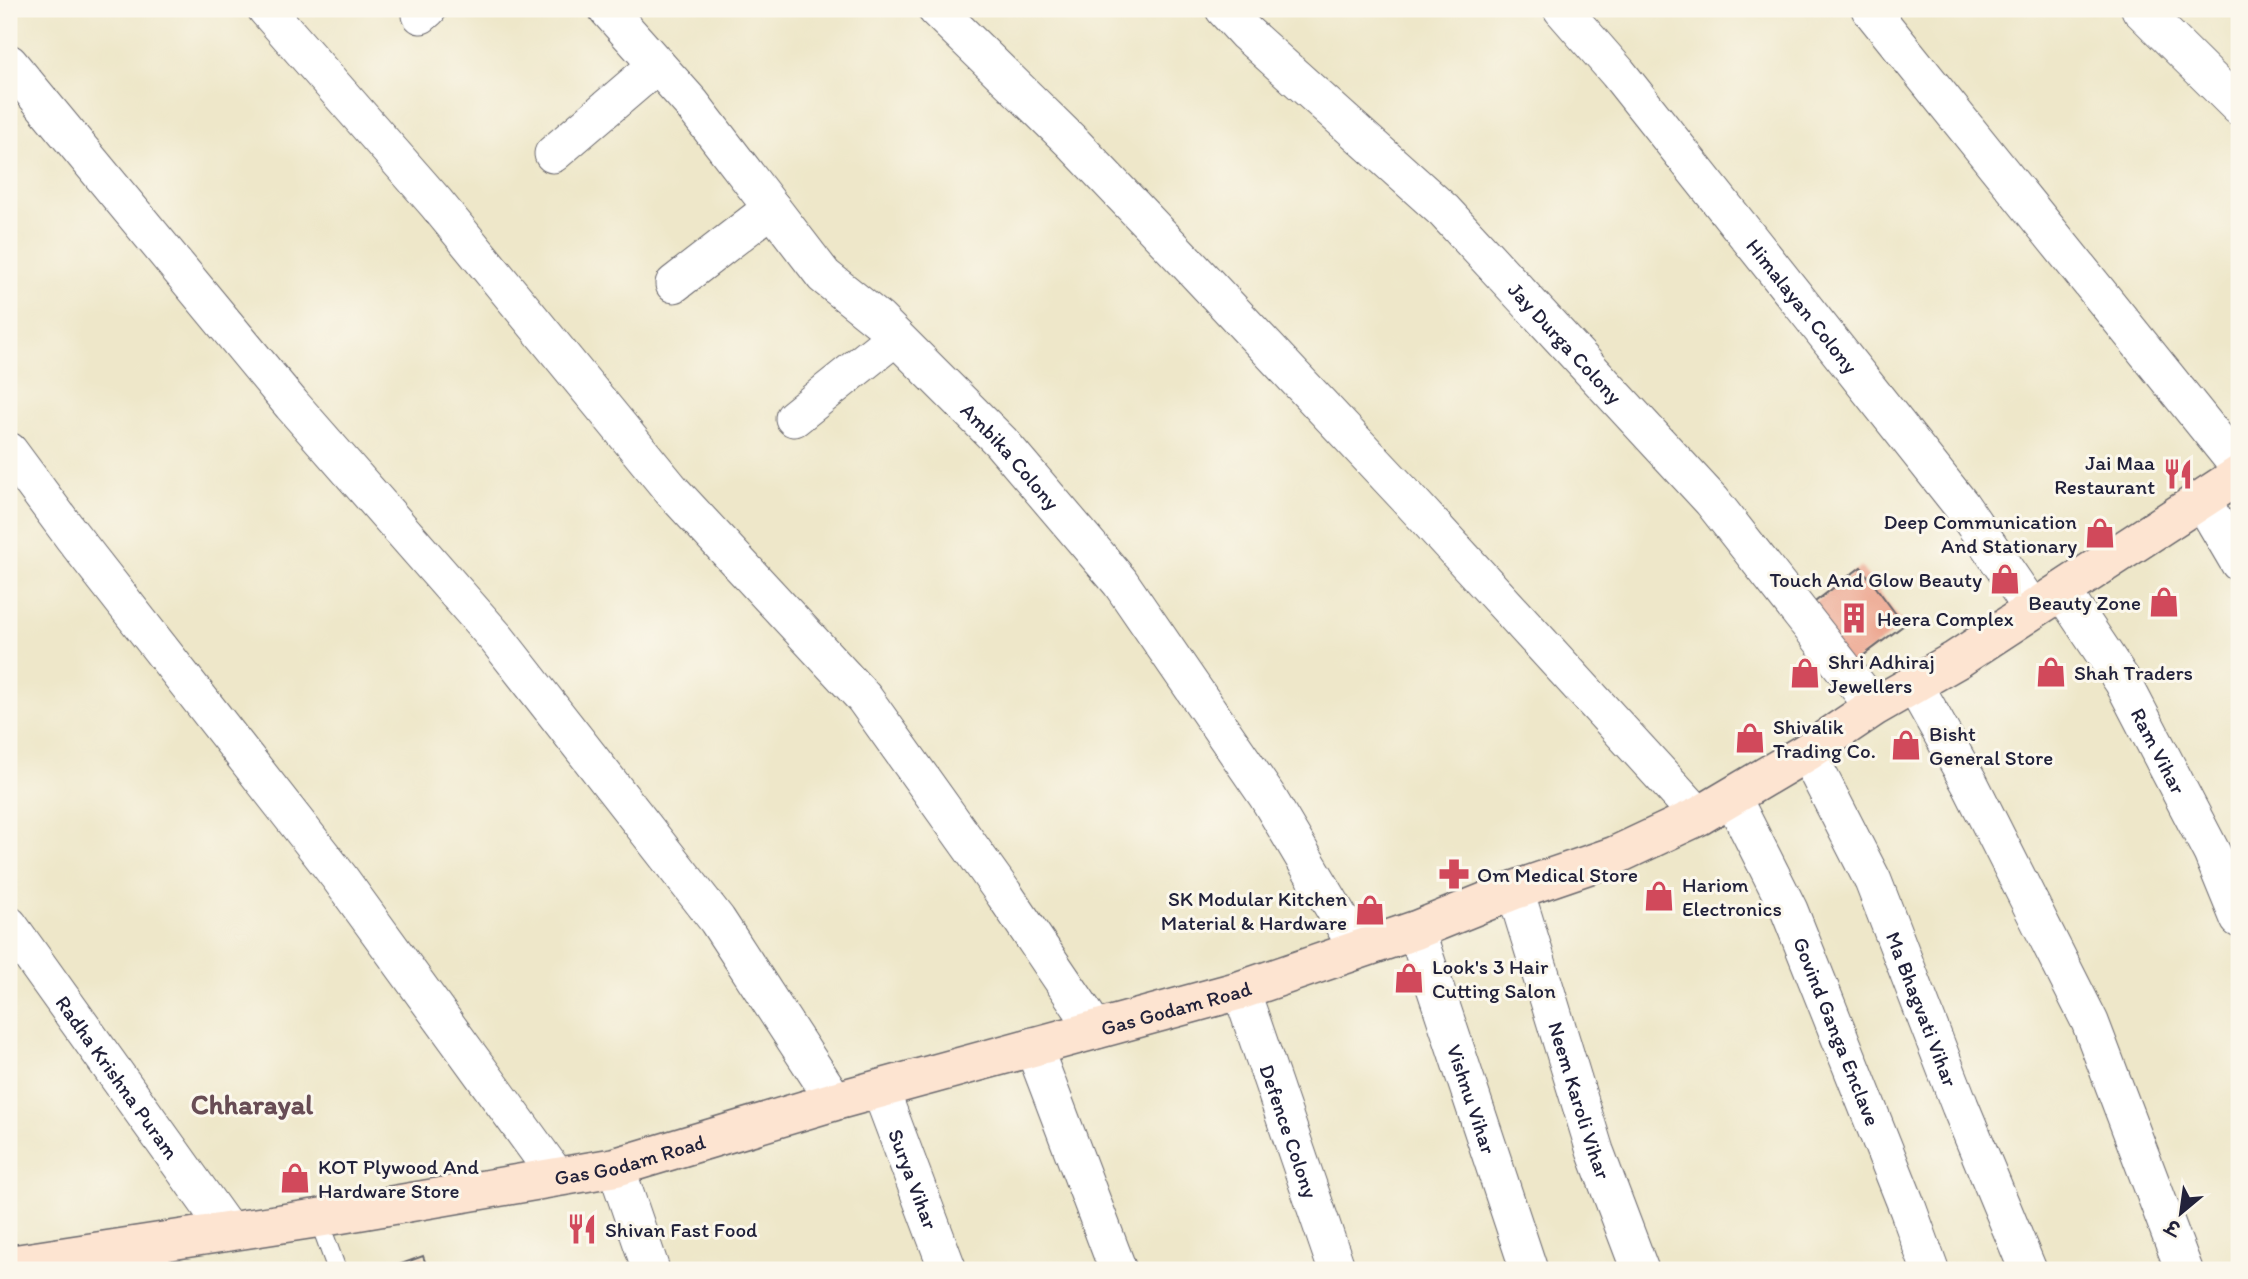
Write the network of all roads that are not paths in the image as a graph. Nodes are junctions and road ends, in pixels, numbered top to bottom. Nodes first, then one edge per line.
1 (266, 9) edge
2 (607, 9) edge
3 (936, 9) edge
4 (1224, 9) edge
5 (1562, 9) edge
6 (1870, 9) edge
7 (2140, 9) edge
8 (9, 63) edge
9 (657, 65) junction
10 (2239, 107) edge
11 (553, 154) dead end
12 (772, 208) junction
13 (674, 284) dead end
14 (895, 337) junction
15 (794, 418) dead end
16 (9, 451) edge
17 (2239, 467) edge
18 (2239, 475) edge
19 (2202, 500) junction
20 (2239, 564) edge
21 (2047, 601) junction
22 (1914, 684) junction
23 (1874, 707) junction
24 (1807, 752) junction
25 (1732, 797) junction
26 (1699, 816) junction
27 (1515, 890) junction
28 (2239, 919) edge
29 (9, 925) edge
30 (1416, 930) junction
31 (1358, 949) junction
32 (1241, 990) junction
33 (1096, 1030) junction
34 (1033, 1046) junction
35 (880, 1089) junction
36 (835, 1101) junction
37 (616, 1167) junction
38 (557, 1177) junction
39 (318, 1218) junction
40 (228, 1231) junction
41 (92, 1262) edge
42 (9, 1265) edge
43 (337, 1270) edge
44 (651, 1270) edge
45 (948, 1270) edge
46 (1118, 1270) edge
47 (1337, 1270) edge
48 (1530, 1270) edge
49 (1640, 1270) edge
50 (1930, 1270) edge
51 (2028, 1270) edge
52 (2184, 1270) edge

1 - 33 street
2 - 9 street, Ambika Colony
3 - 26 street
4 - 23 street, Jay Durga Colony
5 - 21 street, Himalayan Colony
6 - 17 street
7 - 10 street
8 - 36 street
9 - 11 street
9 - 12 street, Ambika Colony
12 - 13 street
12 - 14 street, Ambika Colony
14 - 15 street
14 - 31 street, Ambika Colony
16 - 38 street
18 - 19 main road, Gas Godam Road
19 - 20 street
19 - 21 main road, Gas Godam Road
21 - 22 main road, Gas Godam Road
21 - 28 street, Ram Vihar
22 - 23 main road, Gas Godam Road
22 - 52 street
23 - 24 main road, Gas Godam Road
24 - 25 main road, Gas Godam Road
24 - 51 street, Ma Bhagvati Vihar
25 - 26 main road, Gas Godam Road
25 - 50 street, Govind Ganga Enclave
26 - 27 main road, Gas Godam Road
27 - 30 main road, Gas Godam Road
27 - 49 street, Neem Karoli Vihar
29 - 40 street, Radha Krishna Puram
30 - 31 main road, Gas Godam Road
30 - 48 street, Vishnu Vihar
31 - 32 main road, Gas Godam Road
32 - 33 main road, Gas Godam Road
32 - 47 street, Defence Colony
33 - 34 main road, Gas Godam Road
34 - 35 main road, Gas Godam Road
34 - 46 street
35 - 36 main road, Gas Godam Road
35 - 45 street, Surya Vihar
36 - 37 main road, Gas Godam Road
37 - 38 main road, Gas Godam Road
37 - 44 street
38 - 39 main road, Gas Godam Road
39 - 40 main road, Gas Godam Road
39 - 43 lane
40 - 41 main road, Gas Godam Road
41 - 42 main road, Gas Godam Road

